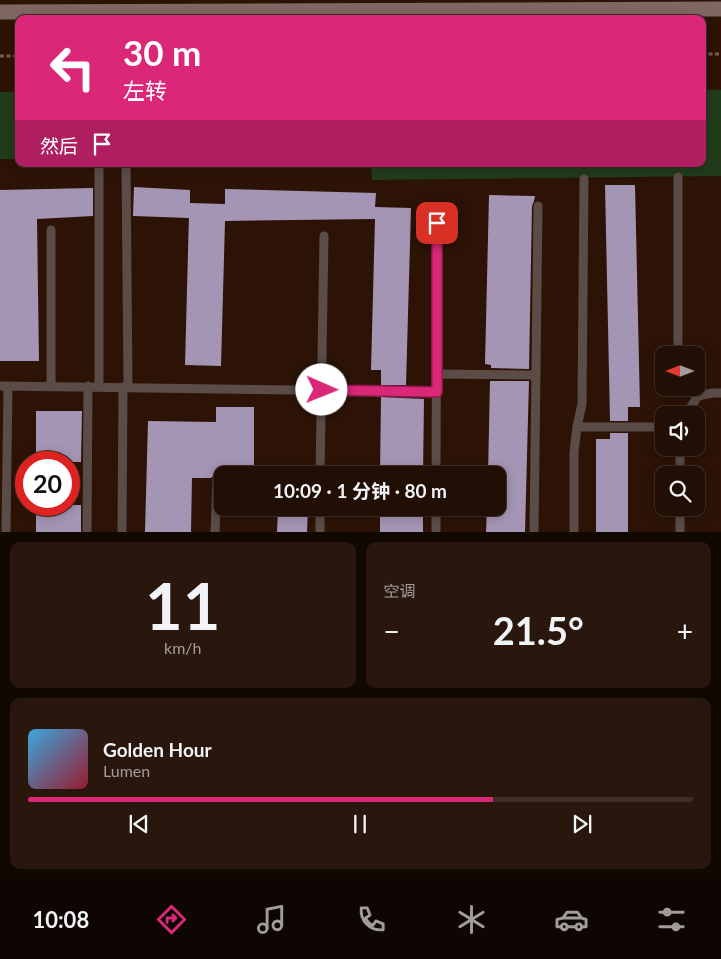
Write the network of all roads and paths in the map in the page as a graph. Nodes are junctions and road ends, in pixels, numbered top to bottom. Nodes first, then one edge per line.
1 (721, 10) edge
2 (0, 12) edge
3 (706, 54) edge
4 (721, 54) edge
5 (0, 56) edge
6 (15, 56) edge
7 (99, 167) edge
8 (126, 167) edge
9 (678, 177) dead end
10 (584, 179) dead end
11 (538, 206) dead end
12 (437, 223) dead end
13 (51, 230) dead end
14 (324, 236) dead end
15 (678, 346) edge
16 (437, 374) junction
17 (536, 375) junction
18 (4, 386) edge
19 (51, 386) junction
20 (88, 386) junction
21 (99, 386) junction
22 (125, 387) junction
23 (322, 390) junction
24 (437, 392) junction
25 (721, 393) edge
26 (705, 394) edge
27 (698, 396) edge
28 (692, 406) edge
29 (577, 427) junction
30 (655, 427) edge
31 (320, 466) edge
32 (436, 466) edge
33 (216, 516) edge
34 (320, 516) edge
35 (436, 516) edge
36 (680, 516) edge
37 (6, 532) edge
38 (88, 532) edge
39 (122, 532) edge
40 (215, 532) edge
41 (320, 532) edge
42 (436, 532) edge
43 (534, 532) edge
44 (574, 532) edge
45 (680, 532) edge

1 - 2 main road
3 - 4 path
5 - 6 path
7 - 21 lane
8 - 22 lane
9 - 15 lane
10 - 29 lane
11 - 17 lane
12 - 16 lane
13 - 19 lane
14 - 23 lane
16 - 17 lane
16 - 24 lane
17 - 43 lane
18 - 19 lane
18 - 37 lane
19 - 20 lane
20 - 21 lane
20 - 38 lane
21 - 22 lane
22 - 23 lane
22 - 39 lane
23 - 24 lane
23 - 31 lane
24 - 32 lane
25 - 26 lane
27 - 28 lane
29 - 30 lane
29 - 44 lane
33 - 40 lane
34 - 41 lane
35 - 42 lane
36 - 45 lane

